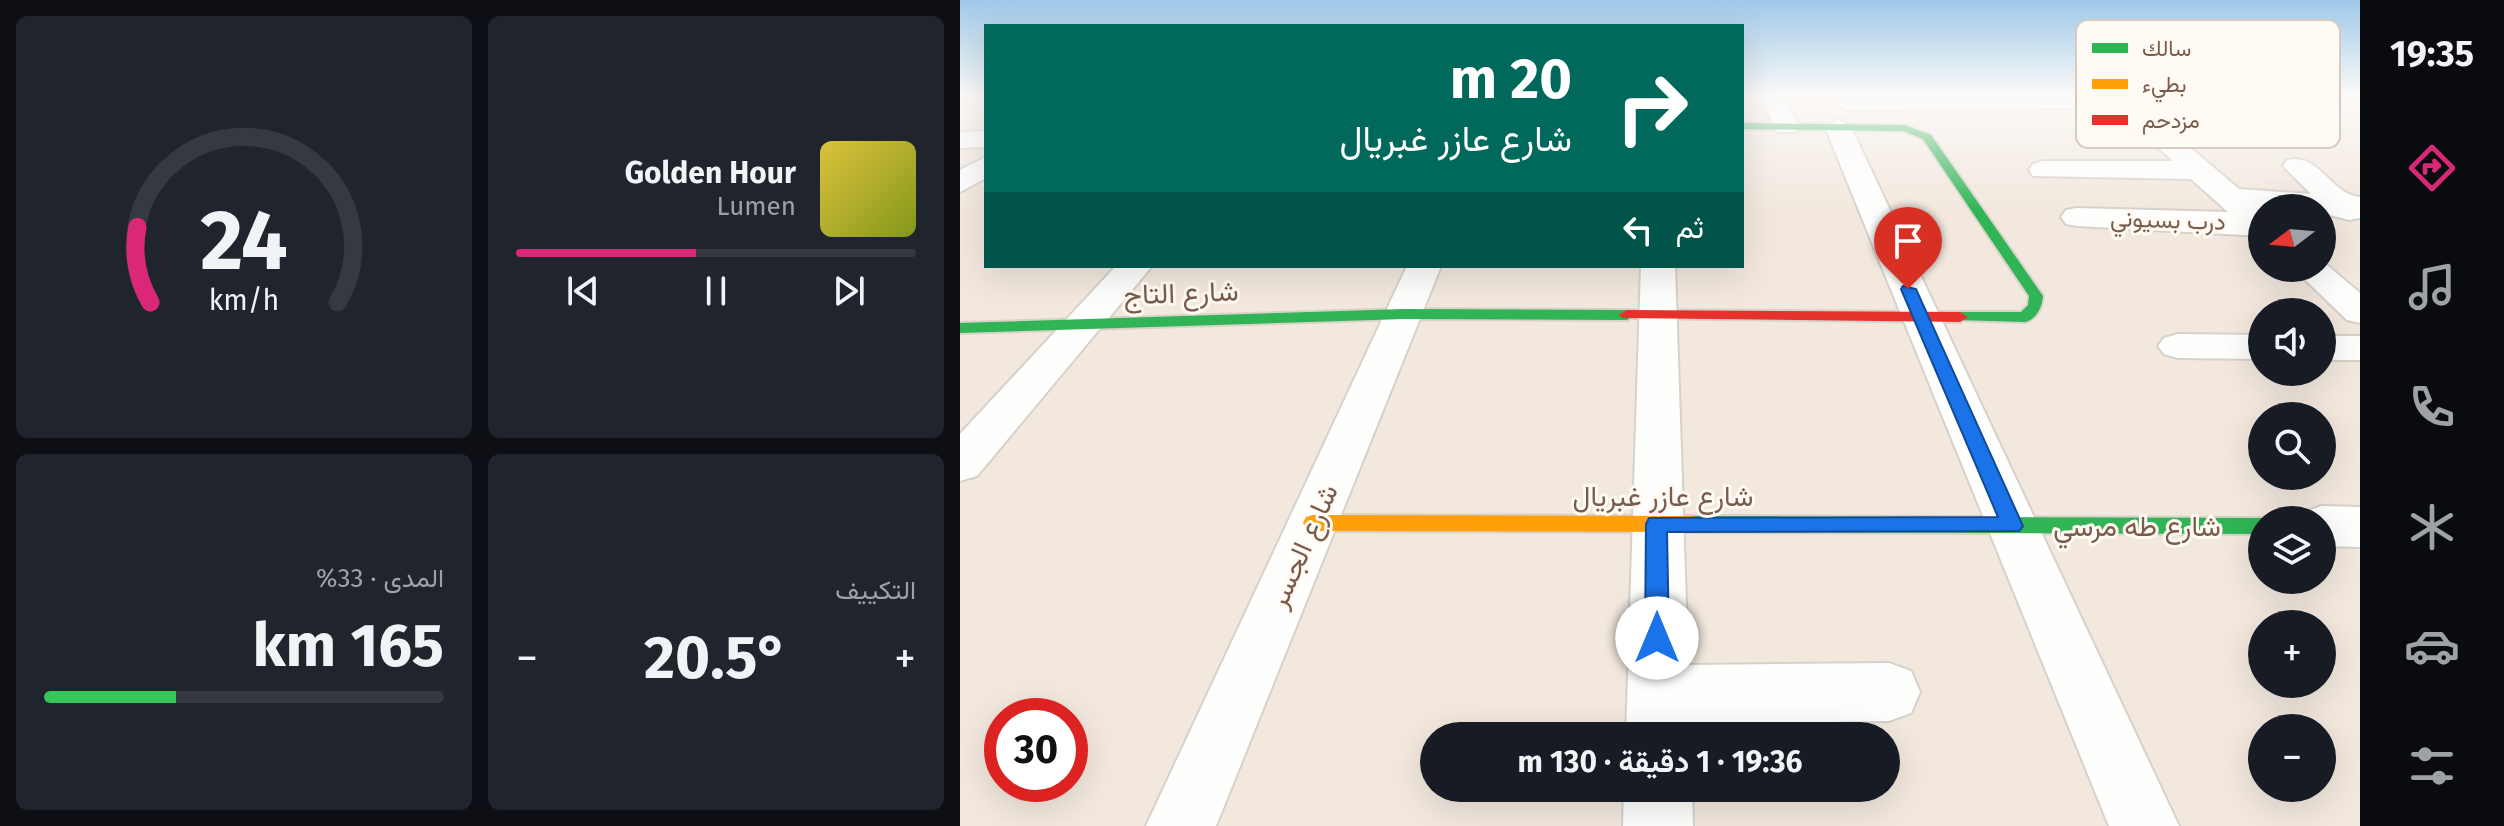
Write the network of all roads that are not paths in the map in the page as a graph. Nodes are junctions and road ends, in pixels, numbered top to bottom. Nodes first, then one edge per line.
1 (1849, 134) edge
2 (1919, 134) edge
3 (984, 139) edge
4 (960, 140) edge
5 (2174, 148) edge
6 (984, 166) edge
7 (2297, 166) dead end
8 (2043, 170) dead end
9 (2199, 170) junction
10 (960, 183) edge
11 (2230, 198) junction
12 (2354, 211) edge
13 (2248, 214) edge
14 (2077, 217) dead end
15 (2248, 224) edge
16 (1133, 268) edge
17 (1423, 268) edge
18 (1658, 268) edge
19 (2326, 282) edge
20 (2360, 312) edge
21 (1404, 314) junction
22 (1658, 315) junction
23 (1920, 316) junction
24 (1084, 324) junction
25 (960, 328) edge
26 (2178, 346) dead end
27 (2248, 347) edge
28 (2336, 348) edge
29 (2360, 348) edge
30 (960, 464) edge
31 (1313, 523) junction
32 (1656, 524) junction
33 (2012, 526) junction
34 (2248, 526) edge
35 (2336, 526) edge
36 (2360, 527) edge
37 (1889, 692) dead end
38 (1657, 715) edge
39 (1658, 802) edge
40 (1181, 826) edge
41 (1658, 826) edge
42 (2144, 826) edge

1 - 23 street
2 - 23 street, شارع التاج
3 - 4 street
5 - 9 street
6 - 10 street
7 - 12 street
8 - 9 street
9 - 11 street
11 - 12 street
11 - 13 street
14 - 15 street, درب بسيوني
16 - 24 street
17 - 21 street, شارع الجسر
18 - 22 street
19 - 20 street
21 - 22 street, شارع التاج
21 - 24 street, شارع التاج
21 - 31 street, شارع الجسر
22 - 23 street, شارع التاج
22 - 32 street
23 - 33 street
24 - 25 street, شارع التاج
24 - 30 street
26 - 27 street
28 - 29 street
31 - 32 street, شارع عازر غبريال
31 - 40 street, شارع الجسر
32 - 33 street, شارع عازر غبريال
32 - 38 street
33 - 34 street, شارع طه مرسي
33 - 42 street
35 - 36 street
37 - 38 street
39 - 41 street

